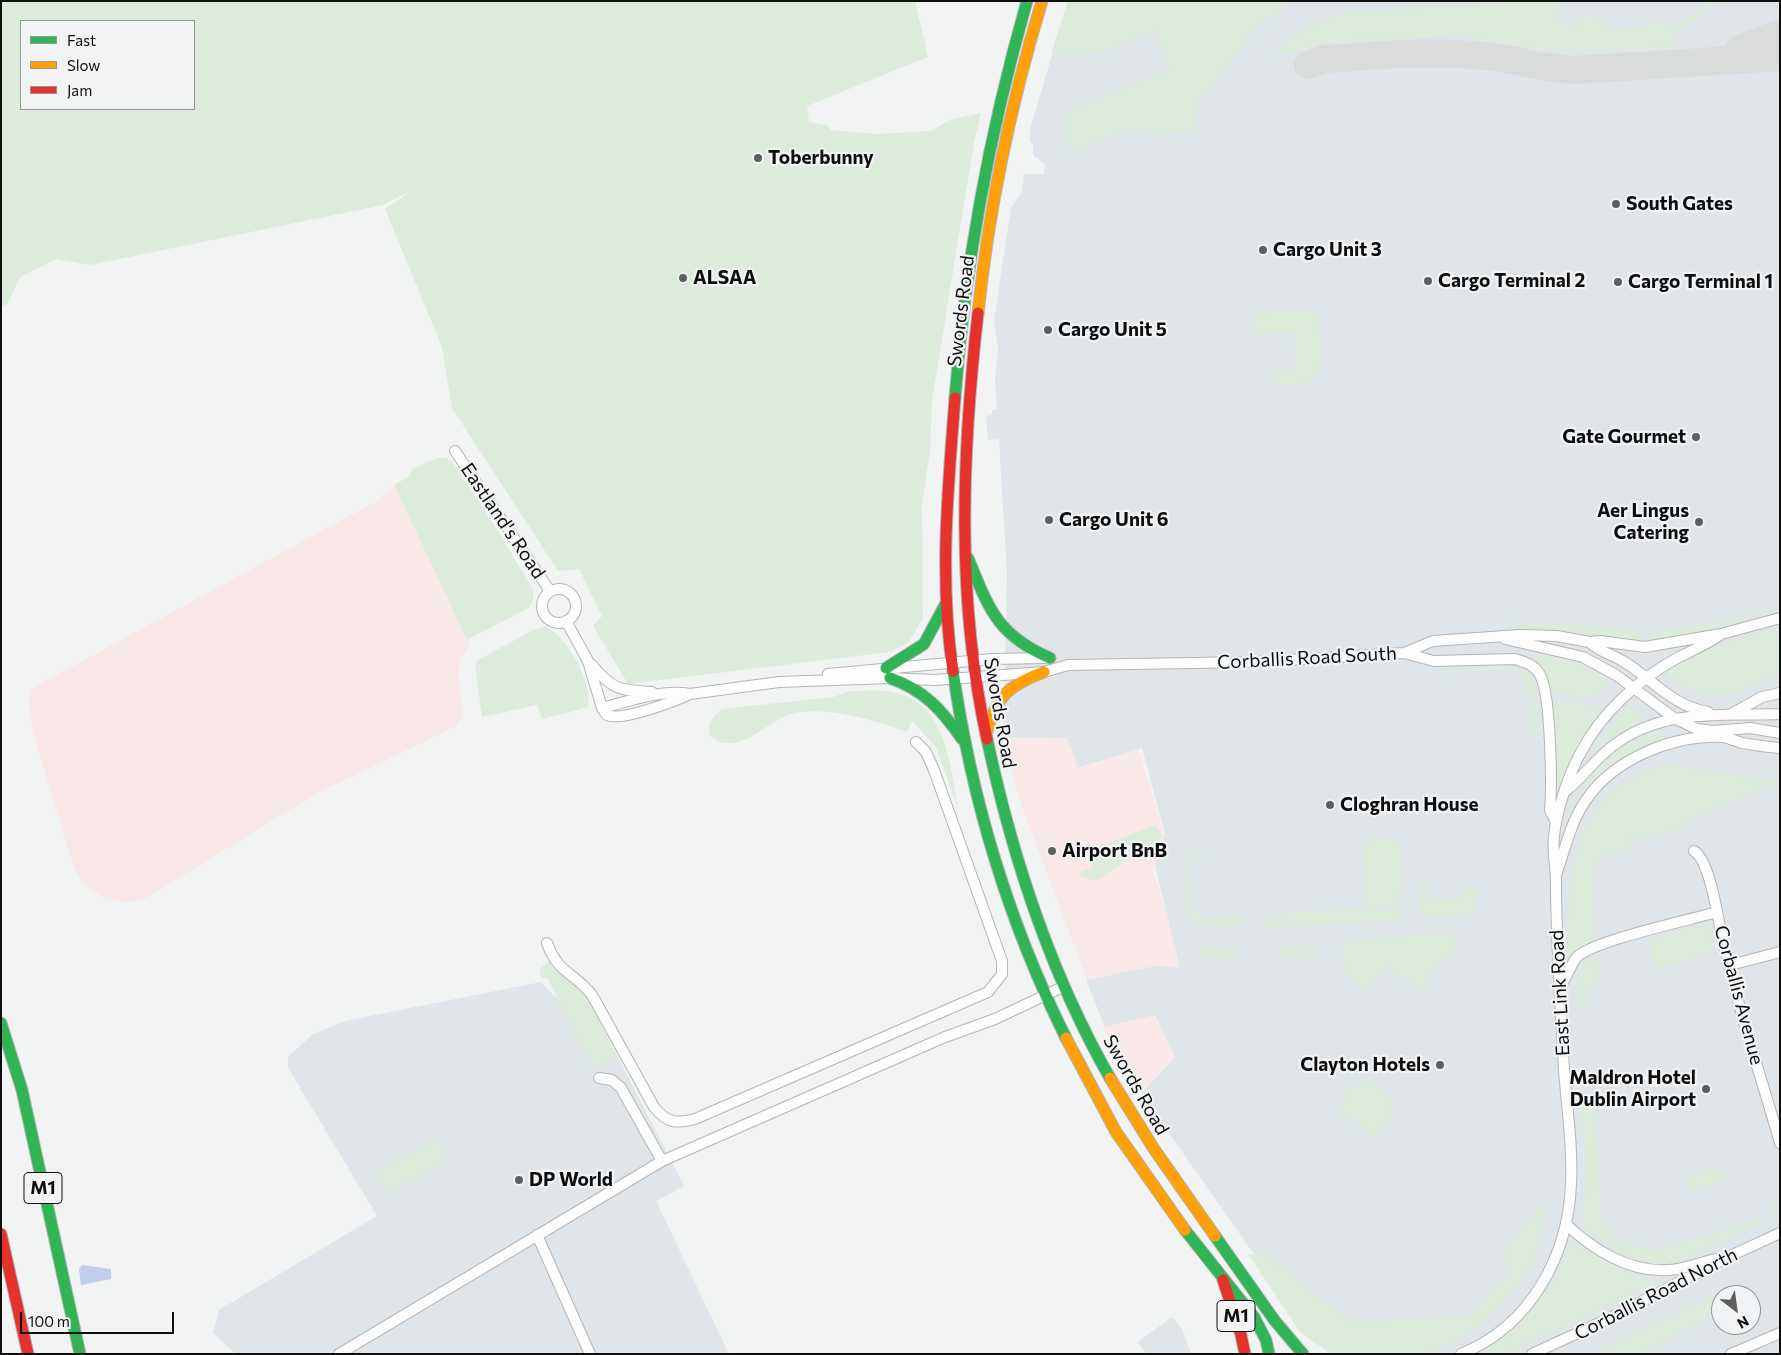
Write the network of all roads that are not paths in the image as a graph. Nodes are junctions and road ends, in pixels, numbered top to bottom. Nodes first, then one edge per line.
1 (1026, 1) edge
2 (1042, 1) edge
3 (455, 451) dead end
4 (965, 551) junction
5 (550, 591) junction
6 (946, 603) junction
7 (1780, 618) edge
8 (566, 621) junction
9 (1721, 634) junction
10 (1502, 638) junction
11 (1590, 642) junction
12 (1404, 653) junction
13 (1050, 658) junction
14 (973, 660) junction
15 (588, 661) junction
16 (951, 663) junction
17 (1068, 665) junction
18 (1044, 672) junction
19 (888, 673) junction
20 (974, 675) junction
21 (953, 677) junction
22 (1646, 679) junction
23 (1634, 689) junction
24 (664, 693) junction
25 (1780, 693) edge
26 (690, 694) junction
27 (602, 708) junction
28 (1716, 713) junction
29 (1733, 713) junction
30 (1780, 714) edge
31 (1674, 718) junction
32 (1780, 733) edge
33 (985, 740) junction
34 (916, 742) dead end
35 (965, 744) junction
36 (1780, 748) edge
37 (1566, 791) junction
38 (1556, 822) junction
39 (1694, 851) dead end
40 (1556, 876) junction
41 (1717, 912) junction
42 (547, 943) dead end
43 (1780, 952) edge
44 (1730, 965) junction
45 (1065, 986) junction
46 (1560, 987) junction
47 (1045, 996) junction
48 (1, 1024) edge
49 (599, 1078) dead end
50 (1780, 1143) edge
51 (662, 1161) junction
52 (1566, 1224) junction
53 (1780, 1233) edge
54 (1, 1234) edge
55 (537, 1235) junction
56 (1728, 1257) junction
57 (1, 1273) edge
58 (1223, 1280) junction
59 (1780, 1333) edge
60 (11, 1336) dead end
61 (28, 1354) edge
62 (69, 1354) edge
63 (80, 1354) edge
64 (339, 1354) edge
65 (590, 1354) edge
66 (1245, 1354) edge
67 (1269, 1354) edge
68 (1304, 1354) edge
69 (1461, 1354) edge
70 (1532, 1354) edge
71 (1731, 1354) edge

1 - 6 main road, Swords Road
2 - 4 main road, Swords Road
3 - 5 street, Eastland's Road
4 - 13 main road
4 - 14 main road, Swords Road
5 - 8 street
5 - 8 street
6 - 16 main road, Swords Road
6 - 19 main road
7 - 9 street, Corballis Road South
8 - 15 street
9 - 11 street, Corballis Road South
9 - 22 street, Corballis Road South
10 - 11 street, Corballis Road South
10 - 12 street, Corballis Road South
10 - 23 street
11 - 22 street
12 - 17 street, Corballis Road South
12 - 38 street, East Link Road
13 - 14 street, Corballis Road South
13 - 17 street, Corballis Road South
14 - 16 street, Corballis Road South
14 - 20 main road, Swords Road
15 - 24 street
15 - 27 street
16 - 19 street
16 - 21 main road, Swords Road
17 - 18 street, Corballis Road South
18 - 20 street, Corballis Road South
18 - 33 main road
19 - 21 street
19 - 26 street
19 - 35 main road
20 - 21 street, Corballis Road South
20 - 33 main road, Swords Road
21 - 35 main road, Swords Road
22 - 23 street, Corballis Road South
22 - 28 street
23 - 31 street
23 - 37 street, East Link Road
24 - 26 street
24 - 27 street
25 - 29 street
26 - 27 street
28 - 29 street
28 - 31 street
29 - 30 street
31 - 32 street
31 - 37 street
33 - 45 main road, Swords Road
34 - 42 street
35 - 47 main road, Swords Road
36 - 40 street
37 - 38 street, East Link Road
38 - 40 street, East Link Road
39 - 41 street, Corballis Avenue
40 - 46 street, East Link Road
41 - 44 street, Corballis Avenue
41 - 46 street
43 - 44 street
44 - 50 street, Corballis Avenue
45 - 47 street
45 - 68 main road, Swords Road
46 - 52 street, East Link Road
47 - 51 street
47 - 58 main road, Swords Road
48 - 62 main road, M1
48 - 63 main road, M1
49 - 51 street
51 - 55 street
52 - 56 street
52 - 69 street, East Link Road
53 - 56 street, Corballis Road North
54 - 61 main road
55 - 64 street
55 - 65 street
56 - 70 street, Corballis Road North
57 - 60 main road
58 - 66 main road, M1
58 - 67 main road, Swords Road
59 - 71 street

